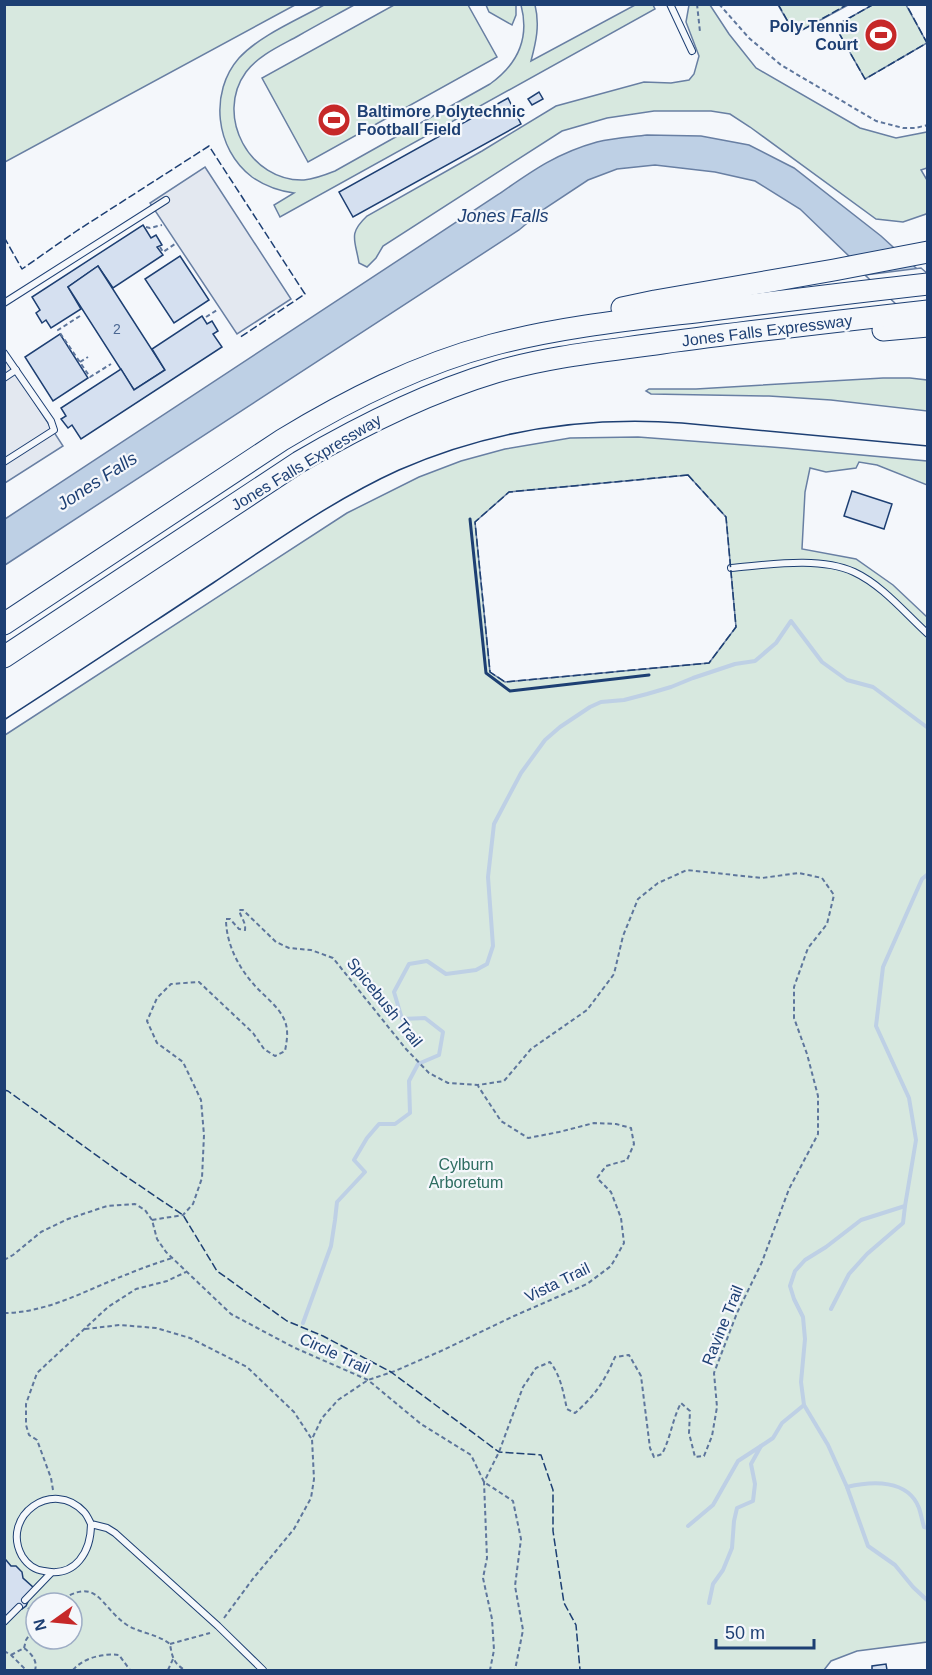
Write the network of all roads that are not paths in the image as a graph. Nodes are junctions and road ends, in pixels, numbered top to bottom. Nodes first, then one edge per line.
1 (670, 4) edge
2 (692, 51) dead end
3 (166, 200) dead end
4 (927, 252) edge
5 (927, 284) edge
6 (4, 303) edge
7 (927, 311) edge
8 (889, 323) junction
9 (927, 326) edge
10 (492, 345) junction
11 (4, 353) edge
12 (16, 370) junction
13 (4, 378) edge
14 (4, 462) edge
15 (730, 568) dead end
16 (4, 624) edge
17 (927, 634) edge
18 (4, 657) edge
19 (91, 1524) junction
20 (51, 1573) junction
21 (4, 1622) edge
22 (263, 1671) edge

1 - 2 lane
3 - 6 lane
4 - 10 highway
5 - 10 highway, Jones Falls Expressway
7 - 8 highway
8 - 9 highway
8 - 18 highway, Jones Falls Expressway
10 - 16 highway, Jones Falls Expressway
11 - 12 lane
12 - 13 lane
12 - 14 lane
15 - 17 lane
19 - 20 lane
19 - 20 lane
19 - 22 lane
20 - 21 lane

